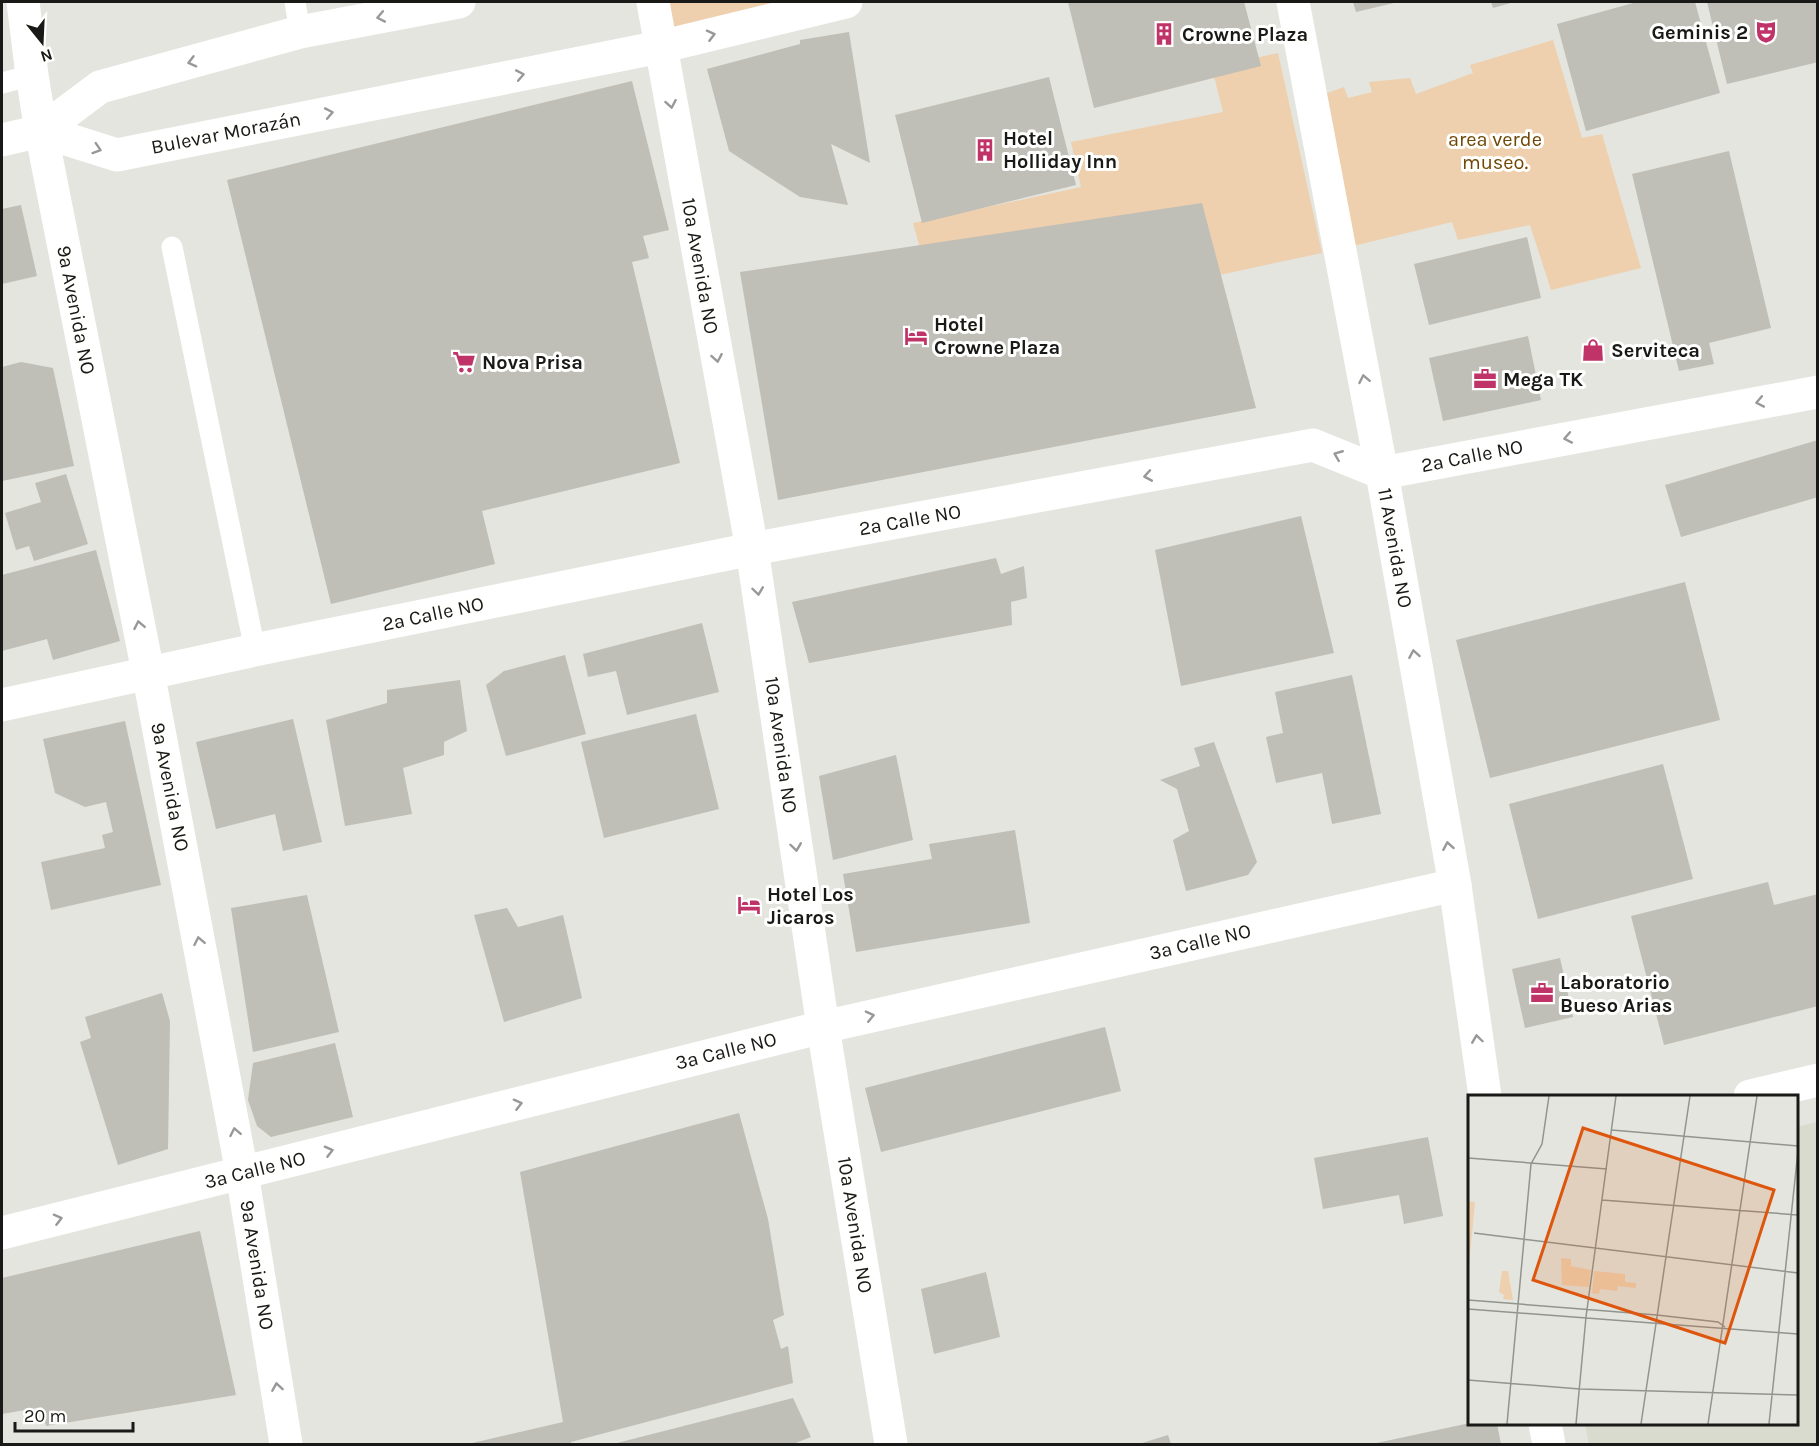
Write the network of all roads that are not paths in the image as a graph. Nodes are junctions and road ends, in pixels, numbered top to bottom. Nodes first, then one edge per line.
1 (23, 2) edge
2 (459, 2) edge
3 (652, 2) edge
4 (846, 2) edge
5 (1293, 2) edge
6 (298, 17) edge
7 (660, 47) junction
8 (16, 79) edge
9 (41, 131) junction
10 (2, 140) edge
11 (172, 247) dead end
12 (1818, 392) edge
13 (1382, 473) junction
14 (752, 549) junction
15 (255, 650) junction
16 (148, 672) junction
17 (2, 705) edge
18 (1455, 885) junction
19 (823, 1027) junction
20 (1818, 1080) edge
21 (1485, 1095) edge
22 (1754, 1095) edge
23 (242, 1173) junction
24 (2, 1233) edge
25 (1545, 1425) edge
26 (286, 1444) edge
27 (891, 1444) edge
28 (1549, 1444) edge

1 - 8 street, 9a Avenida NO
2 -> 6 street
3 - 7 street, 10a Avenida NO
7 -> 4 street, Bulevar Morazán
13 -> 5 street, 11 Avenida NO
6 -> 9 street
9 -> 7 street, Bulevar Morazán
7 -> 14 street, 10a Avenida NO
8 - 9 street, 9a Avenida NO
9 - 10 street
16 -> 9 street, 9a Avenida NO
11 - 15 lane
12 -> 13 street, 2a Calle NO
13 -> 14 street, 2a Calle NO
18 -> 13 street, 11 Avenida NO
14 - 15 street, 2a Calle NO
14 -> 19 street, 10a Avenida NO
15 - 16 street, 2a Calle NO
16 - 17 street, 2a Calle NO
23 -> 16 street, 9a Avenida NO
19 -> 18 street, 3a Calle NO
21 -> 18 street, 11 Avenida NO
23 -> 19 street, 3a Calle NO
19 - 27 street, 10a Avenida NO
20 - 22 street
24 -> 23 street, 3a Calle NO
26 -> 23 street, 9a Avenida NO
25 - 28 street

